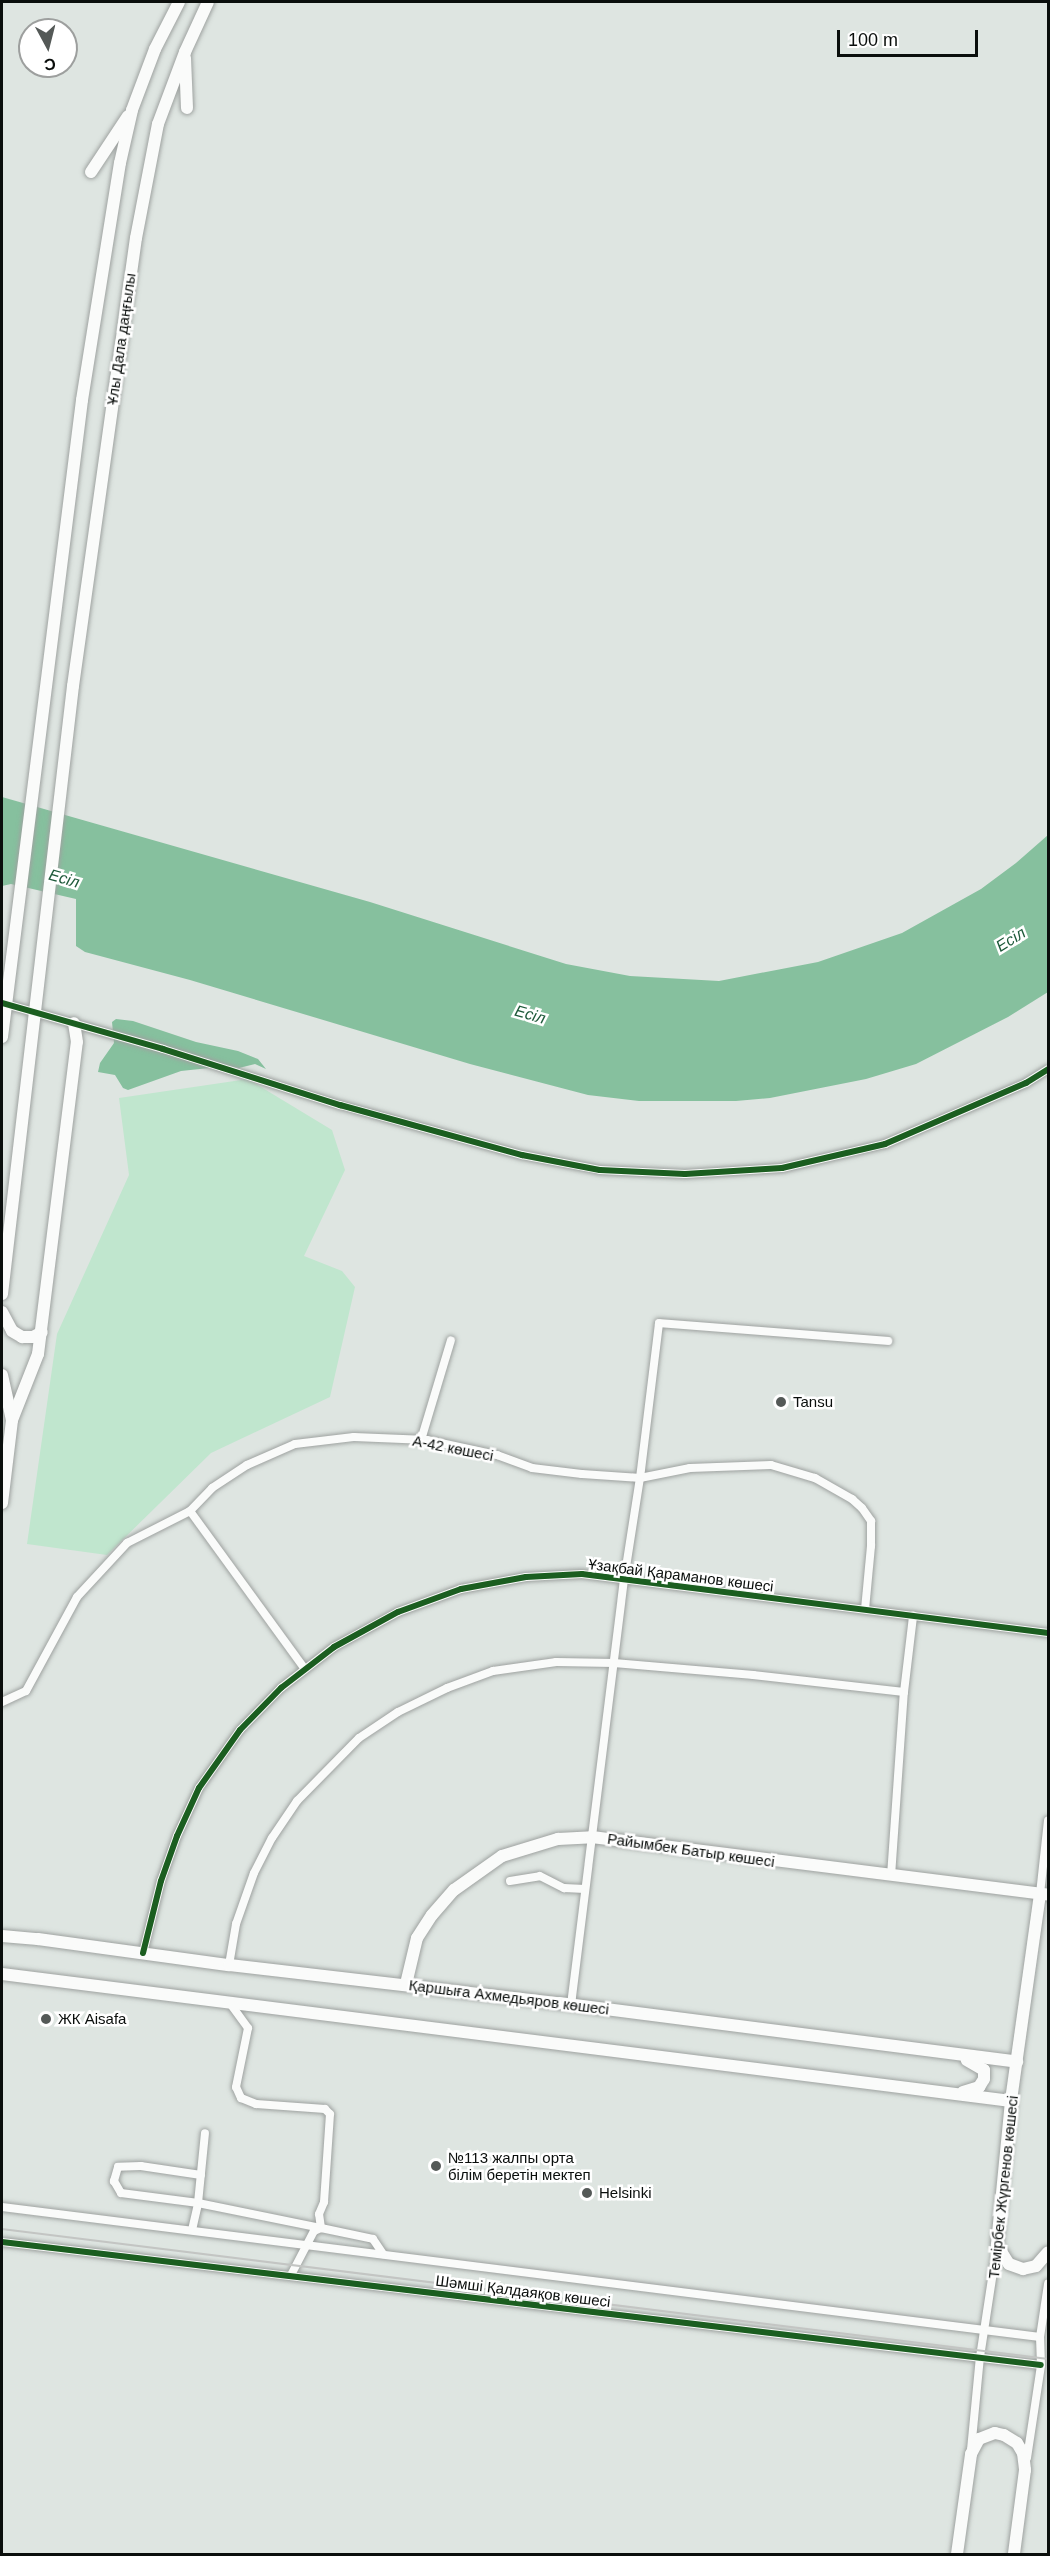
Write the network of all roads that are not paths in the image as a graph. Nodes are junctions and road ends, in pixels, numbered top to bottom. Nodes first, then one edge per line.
1 (179, 2) edge
2 (208, 2) edge
3 (185, 52) junction
4 (187, 108) dead end
5 (132, 110) junction
6 (91, 172) dead end
7 (2, 1003) edge
8 (74, 1023) junction
9 (2, 1037) edge
10 (1048, 1069) edge
11 (2, 1294) edge
12 (2, 1312) edge
13 (42, 1332) junction
14 (451, 1340) dead end
15 (888, 1341) dead end
16 (2, 1375) edge
17 (12, 1420) junction
18 (421, 1440) junction
19 (640, 1478) junction
20 (2, 1497) edge
21 (2, 1503) edge
22 (190, 1511) junction
23 (624, 1580) junction
24 (865, 1609) junction
25 (913, 1616) junction
26 (1048, 1633) edge
27 (614, 1663) junction
28 (304, 1668) junction
29 (904, 1692) junction
30 (2, 1702) edge
31 (1048, 1820) edge
32 (592, 1837) junction
33 (891, 1876) junction
34 (510, 1881) dead end
35 (585, 1889) junction
36 (1044, 1895) edge
37 (2, 1936) edge
38 (143, 1953) junction
39 (229, 1965) junction
40 (2, 1974) edge
41 (406, 1984) junction
42 (231, 2005) junction
43 (571, 2005) junction
44 (951, 2055) junction
45 (1017, 2062) junction
46 (953, 2093) junction
47 (1011, 2101) junction
48 (205, 2133) dead end
49 (201, 2175) junction
50 (198, 2203) junction
51 (2, 2207) edge
52 (321, 2228) junction
53 (192, 2230) junction
54 (2, 2242) edge
55 (306, 2244) junction
56 (997, 2245) junction
57 (1048, 2252) edge
58 (383, 2254) junction
59 (291, 2275) junction
60 (1048, 2284) edge
61 (984, 2330) junction
62 (1040, 2337) junction
63 (980, 2357) junction
64 (1041, 2365) junction
65 (971, 2454) junction
66 (1025, 2470) junction
67 (957, 2554) edge
68 (1014, 2554) edge

1 - 5 street, Ұлы Дала даңғылы
2 - 3 street, Ұлы Дала даңғылы
3 - 4 street
3 - 11 street, Ұлы Дала даңғылы
5 - 6 street
5 - 9 street, Ұлы Дала даңғылы
7 - 8 street
8 - 10 street
8 - 13 street
12 - 13 street
13 - 17 street
14 - 18 street
15 - 19 street
16 - 17 street
17 - 20 street
18 - 19 street, А-42 көшесі
18 - 22 street, А-42 көшесі
19 - 23 street
19 - 24 street, А-42 көшесі
20 - 21 street
22 - 28 street
22 - 30 street, А-42 көшесі
23 - 24 street, Ұзақбай Қараманов көшесі
23 - 27 street
23 - 28 street, Ұзақбай Қараманов көшесі
24 - 25 street, Ұзақбай Қараманов көшесі
25 - 26 street, Ұзақбай Қараманов көшесі
25 - 29 street
27 - 29 street
27 - 32 street
27 - 39 street
28 - 38 street, Ұзақбай Қараманов көшесі
29 - 33 street
31 - 36 street, Темірбек Жүргенов көшесі
32 - 33 street, Райымбек Батыр көшесі
32 - 35 street
32 - 41 street, Райымбек Батыр көшесі
33 - 36 street, Райымбек Батыр көшесі
34 - 35 street
35 - 43 street
36 - 45 street, Темірбек Жүргенов көшесі
37 - 38 street, Қаршыға Ахмедьяров көшесі
38 - 39 street, Қаршыға Ахмедьяров көшесі
39 - 41 street, Қаршыға Ахмедьяров көшесі
40 - 42 street
41 - 43 street, Қаршыға Ахмедьяров көшесі
42 - 46 street
42 - 52 street
43 - 44 street, Қаршыға Ахмедьяров көшесі
44 - 45 street, Қаршыға Ахмедьяров көшесі
44 - 46 street
45 - 47 street, Темірбек Жүргенов көшесі
46 - 47 street
47 - 56 street, Темірбек Жүргенов көшесі
48 - 49 street
49 - 50 street
49 - 50 street
50 - 52 street
50 - 53 street
51 - 53 street, Шәмші Қалдаяқов көшесі
52 - 55 street
52 - 58 street
53 - 55 street, Шәмші Қалдаяқов көшесі
54 - 59 street, Шәмші Қалдаяқов көшесі
55 - 58 street, Шәмші Қалдаяқов көшесі
55 - 59 street
56 - 57 street
56 - 61 street, Темірбек Жүргенов көшесі
58 - 61 street, Шәмші Қалдаяқов көшесі
59 - 63 street, Шәмші Қалдаяқов көшесі
60 - 62 street
61 - 62 street, Шәмші Қалдаяқов көшесі
61 - 63 street, Темірбек Жүргенов көшесі
62 - 64 street
63 - 64 street, Шәмші Қалдаяқов көшесі
63 - 65 street, Темірбек Жүргенов көшесі
64 - 66 street
65 - 66 street
65 - 67 street, Темірбек Жүргенов көшесі
66 - 68 street

